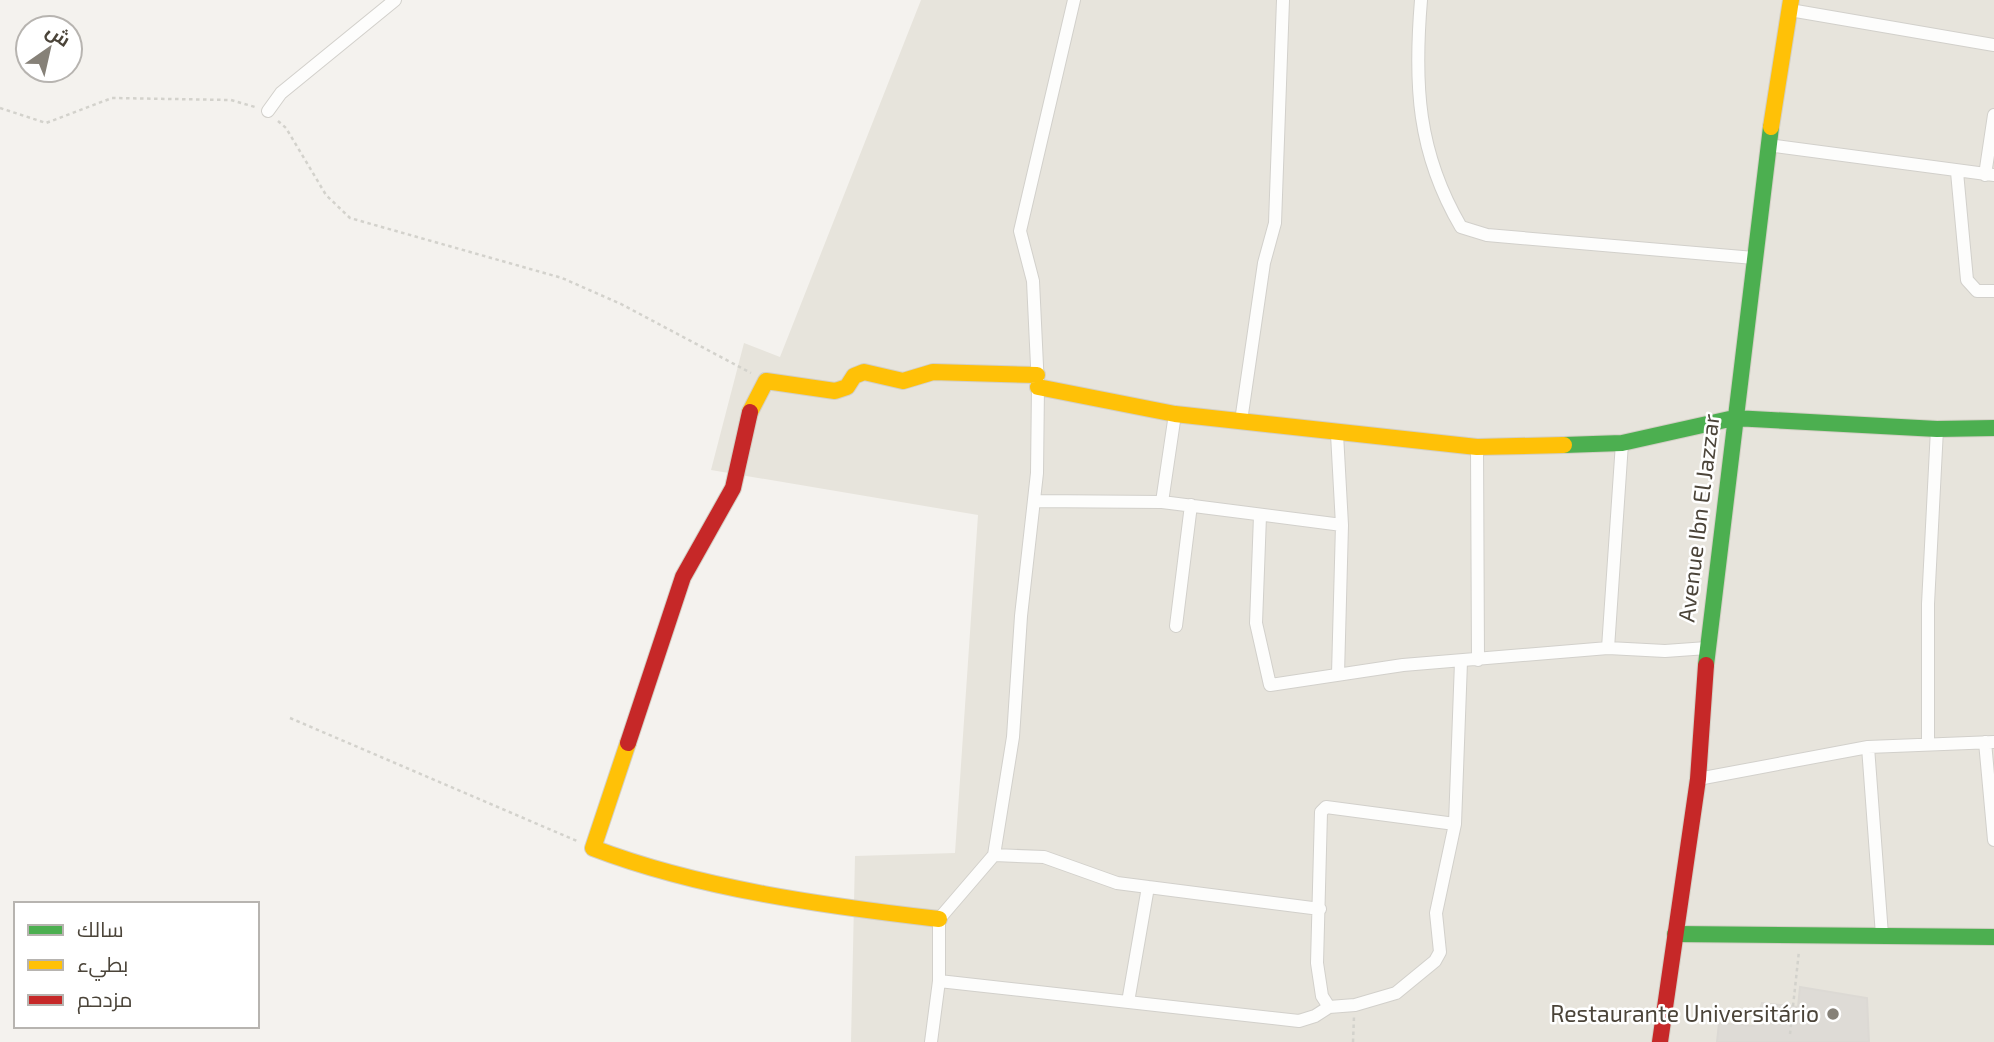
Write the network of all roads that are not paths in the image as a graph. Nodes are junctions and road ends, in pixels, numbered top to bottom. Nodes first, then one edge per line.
1 (395, 0) edge
2 (1074, 0) edge
3 (1283, 0) edge
4 (1421, 0) edge
5 (1791, 5) edge
6 (1994, 45) edge
7 (268, 111) road end
8 (1994, 115) edge
9 (1768, 145) junction
10 (1956, 172) junction
11 (1989, 175) edge
12 (1754, 258) junction
13 (1994, 292) edge
14 (1037, 381) junction
15 (1175, 414) junction
16 (1734, 418) junction
17 (1241, 421) junction
18 (1994, 428) edge
19 (1937, 429) junction
20 (1337, 434) junction
21 (1622, 443) junction
22 (1477, 447) junction
23 (1034, 501) junction
24 (1162, 502) junction
25 (1191, 505) junction
26 (1260, 516) junction
27 (1342, 525) junction
28 (1176, 626) dead end
29 (1608, 648) junction
30 (1707, 648) junction
31 (1478, 660) junction
32 (1461, 662) junction
33 (1338, 674) junction
34 (1989, 742) edge
35 (1928, 744) junction
36 (1868, 747) junction
37 (1698, 779) junction
38 (1455, 824) junction
39 (1994, 840) edge
40 (995, 855) junction
41 (1149, 887) junction
42 (1320, 909) junction
43 (939, 919) junction
44 (1675, 934) junction
45 (1882, 935) junction
46 (1994, 937) edge
47 (939, 981) junction
48 (1128, 1002) junction
49 (1329, 1007) junction
50 (931, 1042) edge
51 (1660, 1042) edge

1 - 7 street
2 - 14 street
3 - 17 street
4 - 12 street
5 - 6 street
5 - 9 street, Avenue Ibn El Jazzar
8 - 11 street
9 - 10 street
9 - 12 street, Avenue Ibn El Jazzar
10 - 11 street
10 - 13 street
12 - 16 street, Avenue Ibn El Jazzar
14 - 15 street
14 - 23 street
14 - 43 street
15 - 17 street
15 - 24 street
16 - 19 street
16 - 21 street
16 - 30 street, Avenue Ibn El Jazzar
17 - 20 street
18 - 19 street
19 - 35 street
20 - 22 street
20 - 27 street
21 - 22 street
21 - 29 street
22 - 31 street
23 - 24 street
23 - 40 street
24 - 25 street
25 - 26 street
25 - 28 street
26 - 27 street
26 - 33 street
27 - 33 street
29 - 30 street
29 - 31 street
30 - 37 street, Avenue Ibn El Jazzar
31 - 32 street
32 - 33 street
32 - 38 street
34 - 35 street
34 - 39 street
35 - 36 street
36 - 37 street
36 - 45 street
37 - 44 street, Avenue Ibn El Jazzar
38 - 42 street
38 - 49 street
40 - 41 street
40 - 43 street
41 - 42 street
41 - 48 street
42 - 49 street
43 - 47 street
44 - 45 street
44 - 51 street, Avenue Ibn El Jazzar
45 - 46 street
47 - 48 street
47 - 50 street
48 - 49 street

